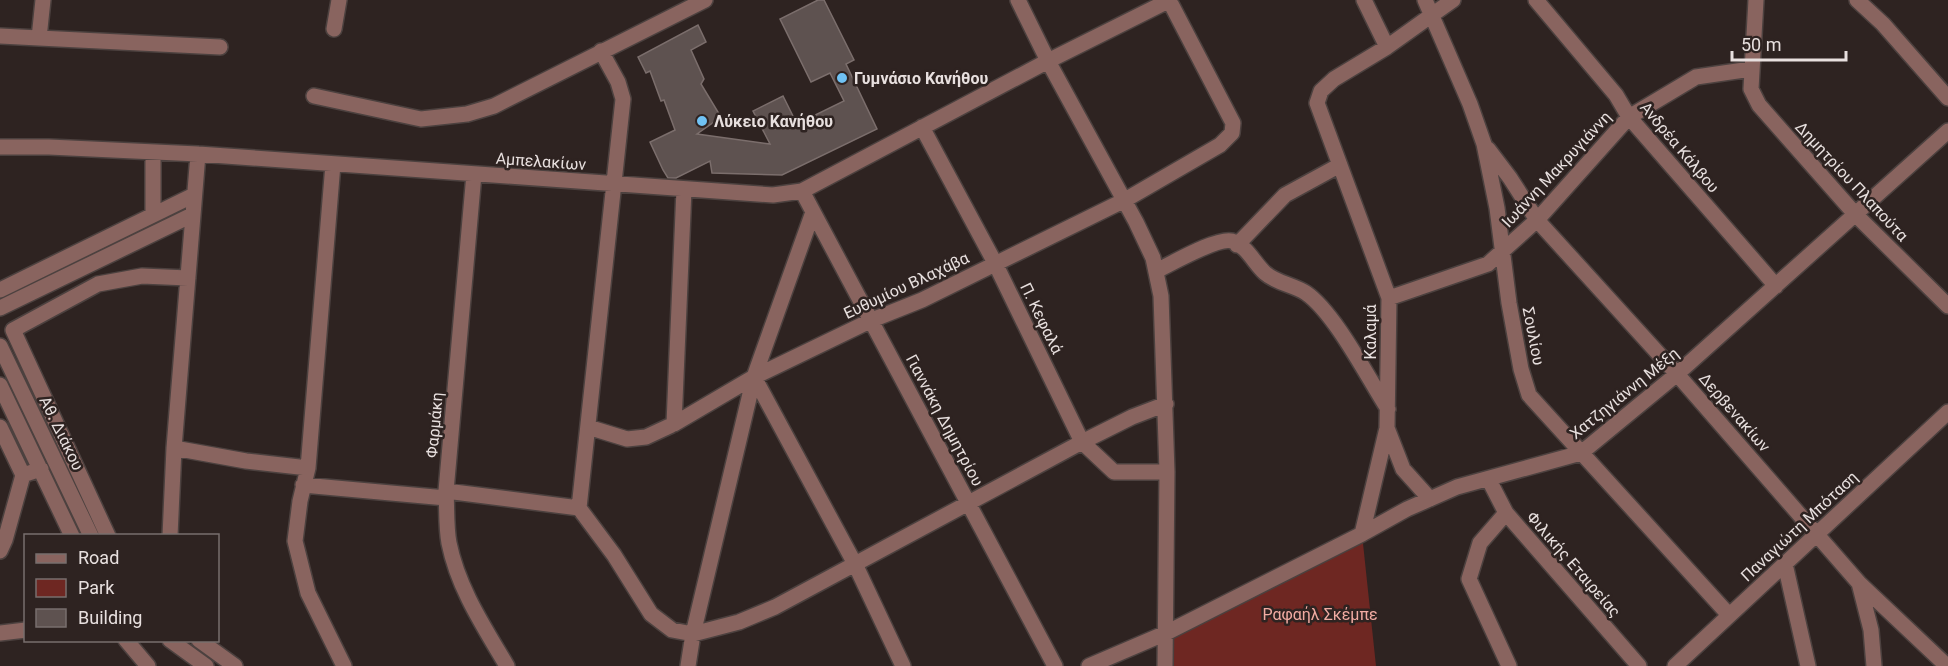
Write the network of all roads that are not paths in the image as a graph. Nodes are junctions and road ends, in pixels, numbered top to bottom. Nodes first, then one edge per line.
1 (43, 0) edge
2 (339, 0) edge
3 (705, 0) edge
4 (1018, 0) edge
5 (1170, 0) edge
6 (1364, 0) edge
7 (1425, 0) edge
8 (1453, 0) edge
9 (1536, 0) edge
10 (1756, 0) edge
11 (1857, 0) edge
12 (1433, 16) junction
13 (334, 29) dead end
14 (0, 36) edge
15 (39, 38) junction
16 (220, 47) dead end
17 (1387, 47) junction
18 (601, 51) junction
19 (1048, 61) junction
20 (1751, 69) junction
21 (314, 96) dead end
22 (1948, 98) edge
23 (1629, 117) junction
24 (922, 127) junction
25 (1948, 131) edge
26 (1484, 144) junction
27 (0, 147) edge
28 (153, 154) junction
29 (198, 154) junction
30 (333, 164) junction
31 (1340, 165) junction
32 (474, 174) junction
33 (615, 184) junction
34 (684, 189) junction
35 (802, 191) junction
36 (194, 195) junction
37 (1125, 200) junction
38 (813, 212) junction
39 (1855, 214) junction
40 (153, 215) junction
41 (192, 215) junction
42 (1537, 220) junction
43 (1237, 244) junction
44 (1503, 251) junction
45 (995, 263) junction
46 (1156, 271) junction
47 (188, 278) junction
48 (1776, 286) junction
49 (0, 290) edge
50 (1389, 298) junction
51 (1948, 306) edge
52 (0, 308) edge
53 (872, 320) junction
54 (0, 346) edge
55 (1677, 374) junction
56 (754, 377) junction
57 (0, 385) edge
58 (1166, 404) junction
59 (5, 409) edge
60 (1388, 410) junction
61 (1948, 412) edge
62 (674, 424) junction
63 (0, 427) edge
64 (588, 427) junction
65 (1388, 428) junction
66 (1082, 442) junction
67 (174, 448) junction
68 (1581, 453) junction
69 (308, 468) junction
70 (41, 469) junction
71 (1167, 472) junction
72 (23, 475) junction
73 (1489, 480) junction
74 (303, 485) junction
75 (446, 495) junction
76 (1430, 499) junction
77 (969, 504) junction
78 (579, 508) junction
79 (1506, 513) junction
80 (71, 534) edge
81 (90, 534) edge
82 (107, 534) edge
83 (170, 534) edge
84 (1362, 534) junction
85 (1816, 535) junction
86 (0, 550) edge
87 (855, 564) junction
88 (1785, 564) junction
89 (1859, 584) junction
90 (1729, 615) junction
91 (24, 630) edge
92 (0, 633) edge
93 (1166, 633) junction
94 (693, 634) junction
95 (128, 642) edge
96 (173, 642) edge
97 (202, 642) edge
98 (147, 666) edge
99 (206, 666) edge
100 (235, 666) edge
101 (344, 666) edge
102 (507, 666) edge
103 (688, 666) edge
104 (903, 666) edge
105 (1055, 666) edge
106 (1089, 666) edge
107 (1165, 666) edge
108 (1509, 666) edge
109 (1639, 666) edge
110 (1675, 666) edge
111 (1808, 666) edge
112 (1874, 666) edge
113 (1947, 666) edge

1 - 15 street
2 - 13 street
3 - 18 street
4 - 19 street
5 - 19 street, Αμπελακίων
5 - 37 street, Ευθυμίου Βλαχάβα
6 - 17 street
7 - 12 street, Σουλίου
8 - 12 street
9 - 23 street, Ανδρέα Κάλβου
10 - 20 street, Δημητρίου Πλαπούτα
11 - 22 street
12 - 17 street
12 - 26 street, Σουλίου
14 - 15 street
15 - 16 street
17 - 31 street, Καλαμά
18 - 21 street
18 - 33 street
19 - 24 street, Αμπελακίων
19 - 37 street
20 - 23 street, Ιωάννη Μακρυγιάννη
20 - 39 street, Δημητρίου Πλαπούτα
23 - 42 street, Ιωάννη Μακρυγιάννη
23 - 48 street, Ανδρέα Κάλβου
24 - 35 street, Αμπελακίων
24 - 45 street, Π. Κεφαλά
25 - 39 street, Χατζηγιάννη Μέξη
26 - 42 street, Δερβενακίων
26 - 44 street, Σουλίου
27 - 28 street, Αμπελακίων
28 - 29 street, Αμπελακίων
28 - 40 street
29 - 30 street, Αμπελακίων
29 - 36 street
30 - 32 street, Αμπελακίων
30 - 69 street
31 - 43 street
31 - 50 street, Καλαμά
32 - 33 street, Αμπελακίων
32 - 75 street, Φαρμάκη
33 - 34 street, Αμπελακίων
33 - 64 street
34 - 35 street, Αμπελακίων
34 - 62 street
35 - 38 street, Γιαννάκη Δημητρίου
36 - 40 street
36 - 41 street
37 - 45 street, Ευθυμίου Βλαχάβα
37 - 46 street
38 - 53 street, Γιαννάκη Δημητρίου
38 - 56 street
39 - 48 street, Χατζηγιάννη Μέξη
39 - 51 street, Δημητρίου Πλαπούτα
40 - 49 street
41 - 47 street
41 - 52 street
42 - 44 street, Ιωάννη Μακρυγιάννη
42 - 55 street, Δερβενακίων
43 - 46 street
43 - 60 street
44 - 50 street, Ιωάννη Μακρυγιάννη
44 - 68 street, Σουλίου
45 - 53 street, Ευθυμίου Βλαχάβα
45 - 66 street, Π. Κεφαλά
46 - 58 street
47 - 67 street
47 - 82 street
48 - 55 street, Χατζηγιάννη Μέξη
50 - 60 street, Καλαμά
53 - 56 street, Ευθυμίου Βλαχάβα
53 - 77 street, Γιαννάκη Δημητρίου
54 - 81 street, Αθ. Διάκου
55 - 68 street, Χατζηγιάννη Μέξη
55 - 85 street, Δερβενακίων
56 - 62 street, Ευθυμίου Βλαχάβα
56 - 87 street
56 - 94 street
57 - 59 street
58 - 66 street
58 - 71 street
59 - 70 street
60 - 65 street, Καλαμά
61 - 85 street, Παναγιώτη Μπόταση
62 - 64 street, Ευθυμίου Βλαχάβα
63 - 72 street
64 - 78 street
65 - 76 street
65 - 84 street, Καλαμά
66 - 71 street, Π. Κεφαλά
66 - 77 street
67 - 69 street
67 - 83 street
68 - 73 street, Χατζηγιάννη Μέξη
68 - 90 street, Σουλίου
69 - 74 street
70 - 72 street
70 - 80 street
71 - 93 street
72 - 86 street
73 - 76 street, Χατζηγιάννη Μέξη
73 - 79 street, Φιλικής Εταιρείας
74 - 75 street
74 - 101 street
75 - 78 street
75 - 102 street, Φαρμάκη
76 - 84 street, Χατζηγιάννη Μέξη
77 - 87 street
77 - 105 street, Γιαννάκη Δημητρίου
78 - 94 street
79 - 108 street
79 - 109 street, Φιλικής Εταιρείας
84 - 93 street, Χατζηγιάννη Μέξη
85 - 88 street, Παναγιώτη Μπόταση
85 - 89 street, Δερβενακίων
87 - 94 street
87 - 104 street
88 - 90 street, Παναγιώτη Μπόταση
88 - 111 street
89 - 112 street
89 - 113 street, Δερβενακίων
90 - 110 street, Παναγιώτη Μπόταση
91 - 92 street
93 - 106 street, Χατζηγιάννη Μέξη
93 - 107 street
94 - 103 street
95 - 98 street
96 - 99 street
97 - 100 street

